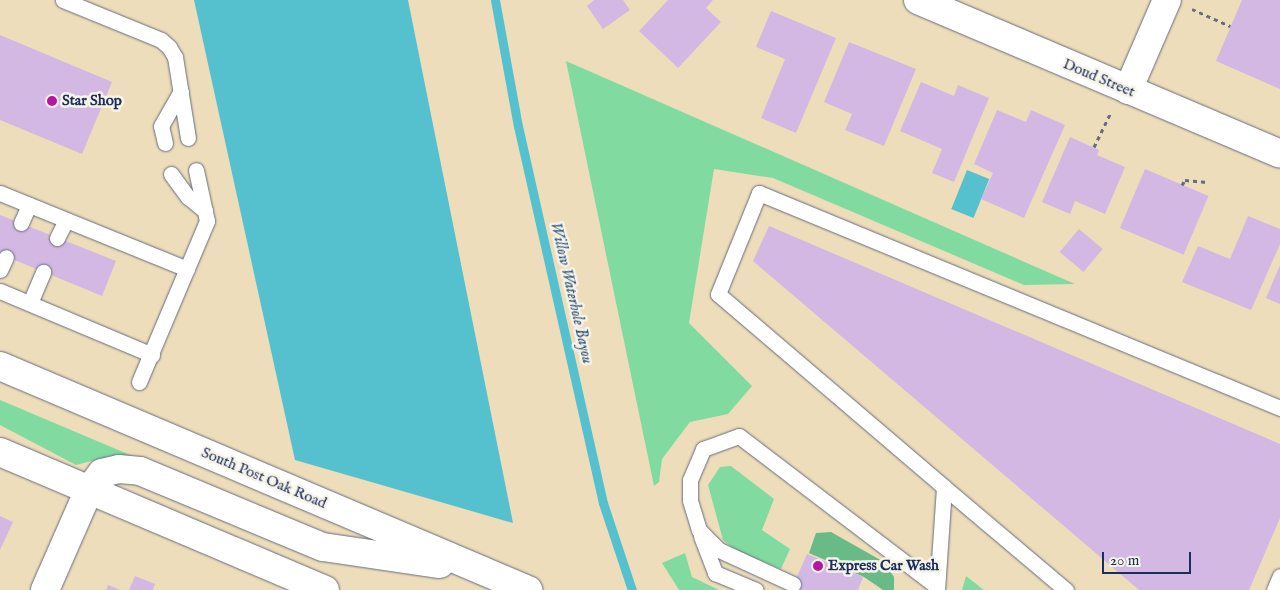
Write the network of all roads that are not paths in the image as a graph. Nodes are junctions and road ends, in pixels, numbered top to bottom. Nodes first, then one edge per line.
1 (63, 0) edge
2 (918, 0) edge
3 (1175, 3) edge
4 (1125, 89) junction
5 (181, 91) junction
6 (188, 138) dead end
7 (165, 143) dead end
8 (1280, 154) edge
9 (196, 170) dead end
10 (172, 174) dead end
11 (0, 193) edge
12 (28, 204) junction
13 (205, 211) junction
14 (66, 220) junction
15 (21, 223) dead end
16 (57, 238) dead end
17 (187, 269) junction
18 (43, 272) dead end
19 (0, 291) edge
20 (30, 303) junction
21 (152, 355) junction
22 (0, 366) edge
23 (139, 382) dead end
24 (1278, 406) edge
25 (0, 452) edge
26 (944, 487) junction
27 (89, 490) junction
28 (699, 530) junction
29 (478, 570) junction
30 (1280, 576) edge
31 (793, 584) dead end
32 (937, 588) edge
33 (45, 590) edge
34 (325, 590) edge
35 (528, 590) edge
36 (756, 590) edge
37 (1066, 590) edge
38 (1274, 590) edge

1 - 5 lane
2 - 4 main road, Doud Street
3 - 4 main road
4 - 8 main road, Doud Street
5 - 6 lane
5 - 7 lane
9 - 13 lane
10 - 13 lane
11 - 12 lane
12 - 14 lane
12 - 15 lane
13 - 17 lane
14 - 16 lane
14 - 17 lane
17 - 21 lane
18 - 20 lane
19 - 20 lane
20 - 21 lane
21 - 23 lane
22 - 29 main road, South Post Oak Road
24 - 26 lane
25 - 27 main road
26 - 32 lane
26 - 37 lane
27 - 29 main road
27 - 33 main road
27 - 34 main road
28 - 31 lane
28 - 32 lane
28 - 36 lane
29 - 35 main road, South Post Oak Road
30 - 38 lane

